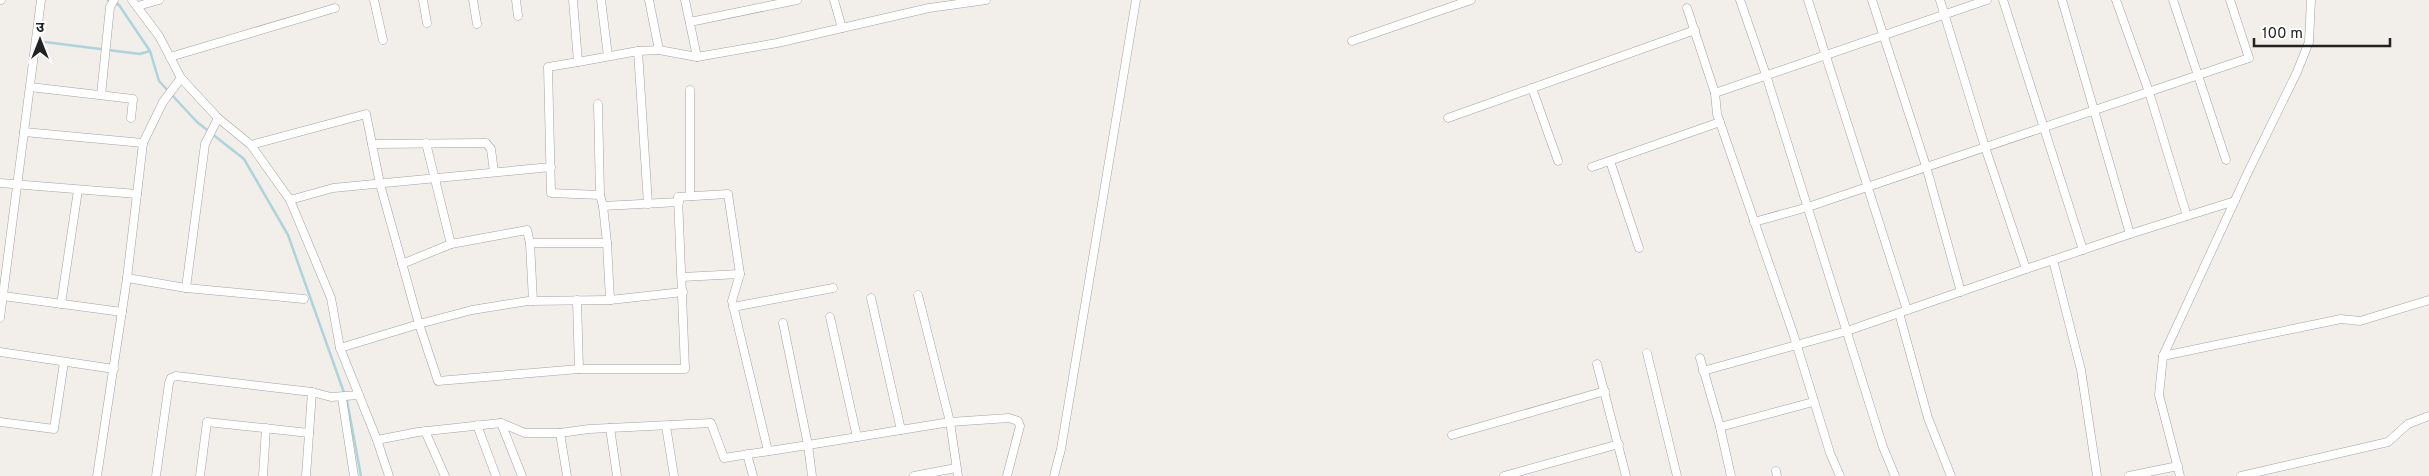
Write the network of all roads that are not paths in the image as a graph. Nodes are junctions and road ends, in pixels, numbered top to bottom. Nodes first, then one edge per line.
1 (41, 0) edge
2 (159, 0) edge
3 (374, 0) edge
4 (423, 0) edge
5 (473, 0) edge
6 (516, 0) edge
7 (573, 0) edge
8 (601, 0) edge
9 (649, 0) edge
10 (685, 0) edge
11 (797, 0) edge
12 (834, 0) edge
13 (986, 0) edge
14 (1136, 0) edge
15 (1471, 0) edge
16 (1740, 0) edge
17 (1808, 0) edge
18 (1872, 0) edge
19 (1940, 0) edge
20 (1987, 0) edge
21 (2003, 0) edge
22 (2062, 0) edge
23 (2116, 0) edge
24 (2173, 0) edge
25 (2230, 0) edge
26 (2312, 0) edge
27 (135, 3) edge
28 (112, 4) edge
29 (929, 4) edge
30 (336, 8) dead end
31 (1688, 8) dead end
32 (1945, 14) junction
33 (518, 16) dead end
34 (690, 22) junction
35 (427, 23) dead end
36 (477, 24) dead end
37 (842, 28) junction
38 (1694, 30) junction
39 (1884, 34) junction
40 (383, 40) dead end
41 (1352, 41) dead end
42 (659, 50) junction
43 (638, 51) junction
44 (1824, 54) junction
45 (608, 56) junction
46 (170, 57) junction
47 (697, 57) junction
48 (578, 62) junction
49 (1766, 75) junction
50 (2198, 75) junction
51 (181, 78) junction
52 (30, 87) junction
53 (1532, 88) junction
54 (690, 90) dead end
55 (2149, 92) junction
56 (1714, 93) junction
57 (101, 94) junction
58 (598, 104) dead end
59 (2095, 110) junction
60 (131, 118) dead end
61 (218, 118) junction
62 (1448, 118) dead end
63 (1720, 122) junction
64 (2045, 127) junction
65 (24, 132) junction
66 (143, 143) junction
67 (426, 143) junction
68 (372, 144) junction
69 (251, 145) junction
70 (1985, 147) junction
71 (2226, 160) dead end
72 (1558, 161) dead end
73 (1610, 161) junction
74 (1926, 166) junction
75 (551, 167) junction
76 (1592, 167) dead end
77 (494, 172) junction
78 (434, 179) junction
79 (0, 183) edge
80 (18, 184) junction
81 (380, 184) junction
82 (1867, 185) junction
83 (78, 190) junction
84 (137, 194) junction
85 (600, 195) junction
86 (690, 196) junction
87 (290, 200) junction
88 (2236, 201) junction
89 (679, 202) junction
90 (648, 204) junction
91 (603, 206) junction
92 (1808, 206) junction
93 (2187, 216) junction
94 (1754, 222) junction
95 (2130, 234) junction
96 (530, 243) junction
97 (607, 243) junction
98 (452, 244) junction
99 (1639, 248) dead end
100 (2083, 250) junction
101 (2053, 260) junction
102 (402, 264) junction
103 (2026, 269) junction
104 (740, 274) junction
105 (682, 277) junction
106 (128, 278) junction
107 (186, 288) junction
108 (833, 288) dead end
109 (683, 292) junction
110 (1962, 292) junction
111 (3, 296) junction
112 (918, 296) dead end
113 (871, 298) dead end
114 (304, 299) dead end
115 (577, 300) junction
116 (610, 300) junction
117 (2429, 300) edge
118 (533, 302) junction
119 (61, 304) junction
120 (733, 307) junction
121 (1908, 310) junction
122 (122, 312) junction
123 (1899, 313) junction
124 (0, 318) edge
125 (830, 318) dead end
126 (783, 323) dead end
127 (419, 324) junction
128 (1847, 331) junction
129 (1795, 345) junction
130 (340, 348) junction
131 (0, 352) edge
132 (1647, 353) dead end
133 (2163, 356) junction
134 (1700, 358) dead end
135 (64, 362) junction
136 (1597, 364) dead end
137 (114, 369) junction
138 (579, 369) junction
139 (1703, 371) junction
140 (1605, 391) junction
141 (312, 392) junction
142 (359, 395) junction
143 (342, 398) junction
144 (1813, 402) junction
145 (2429, 416) edge
146 (0, 422) edge
147 (501, 422) junction
148 (950, 422) junction
149 (477, 424) junction
150 (666, 426) junction
151 (1720, 427) junction
152 (266, 428) junction
153 (610, 428) junction
154 (901, 430) junction
155 (425, 431) junction
156 (309, 432) junction
157 (560, 433) junction
158 (1452, 435) dead end
159 (857, 437) junction
160 (377, 440) junction
161 (1619, 444) junction
162 (808, 445) junction
163 (768, 451) junction
164 (747, 454) junction
165 (2178, 466) junction
166 (957, 472) edge
167 (2273, 472) edge
168 (97, 476) edge
169 (156, 476) edge
170 (200, 476) edge
171 (263, 476) edge
172 (306, 476) edge
173 (354, 476) edge
174 (389, 476) edge
175 (445, 476) edge
176 (496, 476) edge
177 (522, 476) edge
178 (567, 476) edge
179 (617, 476) edge
180 (674, 476) edge
181 (753, 476) edge
182 (812, 476) edge
183 (914, 476) edge
184 (1007, 476) edge
185 (1054, 476) edge
186 (1504, 476) edge
187 (1626, 476) edge
188 (1677, 476) edge
189 (1731, 476) edge
190 (1840, 476) edge
191 (1895, 476) edge
192 (1951, 476) edge
193 (2097, 476) edge
194 (2129, 476) edge
195 (2180, 476) edge
196 (2241, 476) edge

1 - 52 street
2 - 27 street
3 - 40 street
4 - 35 street
5 - 36 street
6 - 33 street
7 - 48 street
8 - 45 street
9 - 42 street
10 - 34 street
11 - 34 street
12 - 37 street
13 - 29 street
14 - 185 street
15 - 41 street
16 - 49 street
17 - 44 street
18 - 39 street
19 - 32 street
20 - 32 street
21 - 64 street
22 - 59 street
23 - 55 street
24 - 50 street
25 - 50 street
26 - 88 street
27 - 46 street
28 - 57 street
29 - 37 street
30 - 46 street
31 - 38 street
32 - 39 street
32 - 70 street
34 - 47 street
37 - 47 street
38 - 53 street
38 - 56 street
39 - 44 street
39 - 74 street
42 - 43 street
42 - 47 street
43 - 45 street
43 - 90 street
44 - 49 street
44 - 82 street
45 - 48 street
46 - 51 street
48 - 75 street
49 - 56 street
49 - 92 street
50 - 55 street
50 - 71 street
51 - 61 street
51 - 66 street
52 - 57 street
52 - 65 street
53 - 62 street
53 - 72 street
54 - 86 street
55 - 59 street
55 - 93 street
56 - 63 street
57 - 60 street
58 - 85 street
59 - 64 street
59 - 95 street
61 - 69 street
61 - 107 street
63 - 73 street
63 - 94 street
64 - 70 street
64 - 100 street
65 - 66 street
65 - 80 street
66 - 84 street
67 - 68 street
67 - 77 street
67 - 78 street
68 - 69 street
68 - 81 street
69 - 87 street
70 - 74 street
70 - 103 street
73 - 76 street
73 - 99 street
74 - 82 street
74 - 110 street
75 - 77 street
75 - 85 street
77 - 78 street
78 - 81 street
78 - 98 street
79 - 80 street
80 - 83 street
80 - 111 street
81 - 87 street
81 - 102 street
82 - 92 street
82 - 121 street
83 - 84 street
83 - 119 street
84 - 106 street
85 - 91 street
86 - 89 street
86 - 104 street
87 - 130 street
88 - 93 street
88 - 133 street
89 - 90 street
89 - 105 street
90 - 91 street
91 - 97 street
92 - 94 street
92 - 128 street
93 - 95 street
94 - 129 street
95 - 100 street
96 - 97 street
96 - 98 street
96 - 118 street
97 - 116 street
98 - 102 street
100 - 101 street
101 - 103 street
101 - 193 street
102 - 127 street
103 - 110 street
104 - 105 street
104 - 120 street
105 - 109 street
106 - 107 street
106 - 122 street
107 - 114 street
108 - 120 street
109 - 116 street
109 - 138 street
110 - 121 street
111 - 119 street
111 - 124 street
112 - 148 street
113 - 154 street
115 - 116 street
115 - 118 street
115 - 138 street
117 - 133 street
118 - 127 street
119 - 122 street
120 - 163 street
121 - 123 street
122 - 137 street
123 - 128 street
123 - 192 street
125 - 159 street
126 - 162 street
127 - 130 street
127 - 138 street
128 - 129 street
128 - 191 street
129 - 139 street
129 - 144 street
130 - 142 street
131 - 135 street
132 - 188 street
133 - 165 street
134 - 139 street
135 - 137 street
135 - 146 street
136 - 140 street
137 - 168 street
139 - 151 street
140 - 158 street
140 - 161 street
141 - 143 street
141 - 156 street
141 - 169 street
142 - 143 street
142 - 160 street
143 - 173 street
144 - 151 street
144 - 190 street
145 - 167 street
147 - 149 street
147 - 157 street
147 - 177 street
148 - 154 street
148 - 166 street
148 - 184 street
149 - 155 street
149 - 176 street
150 - 153 street
150 - 164 street
150 - 180 street
151 - 189 street
152 - 156 street
152 - 170 street
152 - 171 street
153 - 157 street
153 - 179 street
154 - 159 street
155 - 160 street
155 - 175 street
156 - 172 street
157 - 178 street
159 - 162 street
160 - 174 street
161 - 186 street
161 - 187 street
162 - 163 street
162 - 182 street
163 - 164 street
164 - 181 street
165 - 194 street
165 - 195 street
166 - 183 street
167 - 196 street

